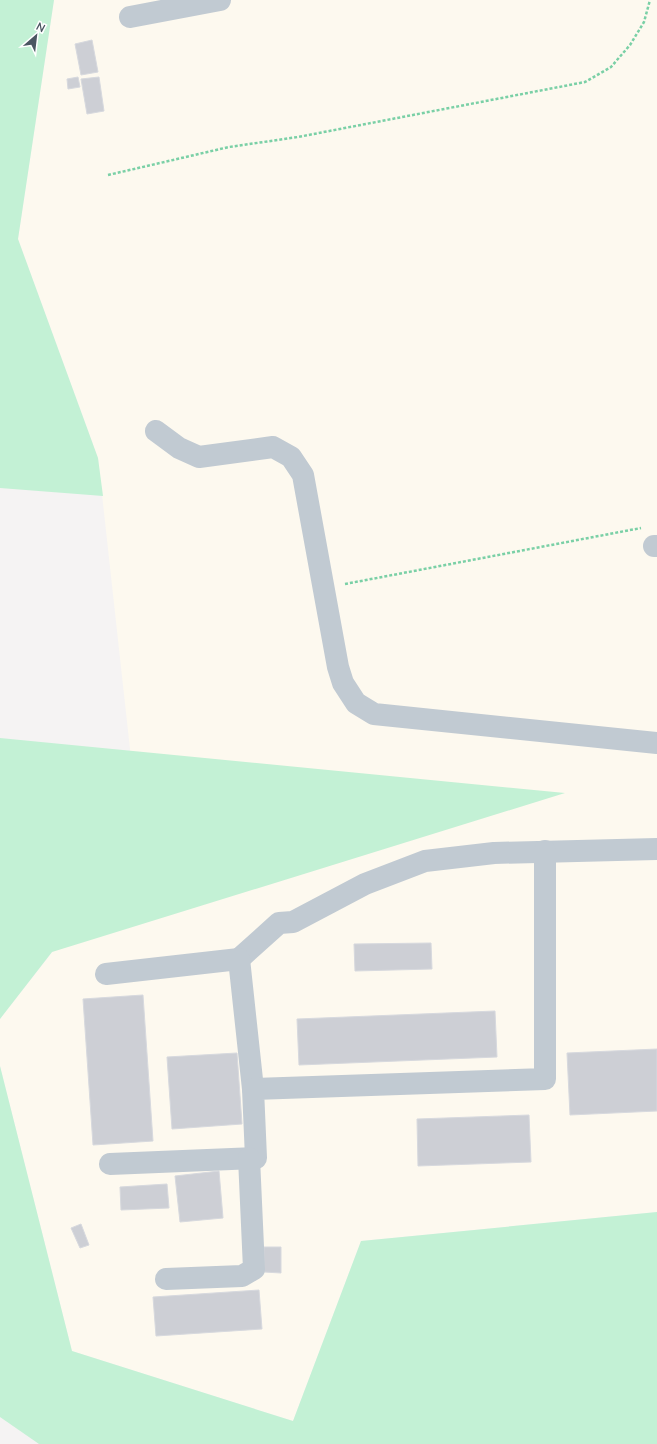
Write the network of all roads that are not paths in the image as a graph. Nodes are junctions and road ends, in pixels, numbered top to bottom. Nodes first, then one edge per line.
1 (220, 0) edge
2 (130, 17) dead end
3 (156, 431) dead end
4 (657, 742) edge
5 (657, 849) edge
6 (545, 851) junction
7 (239, 959) junction
8 (106, 974) dead end
9 (253, 1089) junction
10 (249, 1158) junction
11 (110, 1164) dead end
12 (166, 1279) dead end

1 - 2 lane
3 - 4 lane
5 - 6 lane
6 - 7 lane
6 - 9 lane
7 - 8 lane
7 - 9 lane
9 - 10 lane
10 - 11 lane
10 - 12 lane

